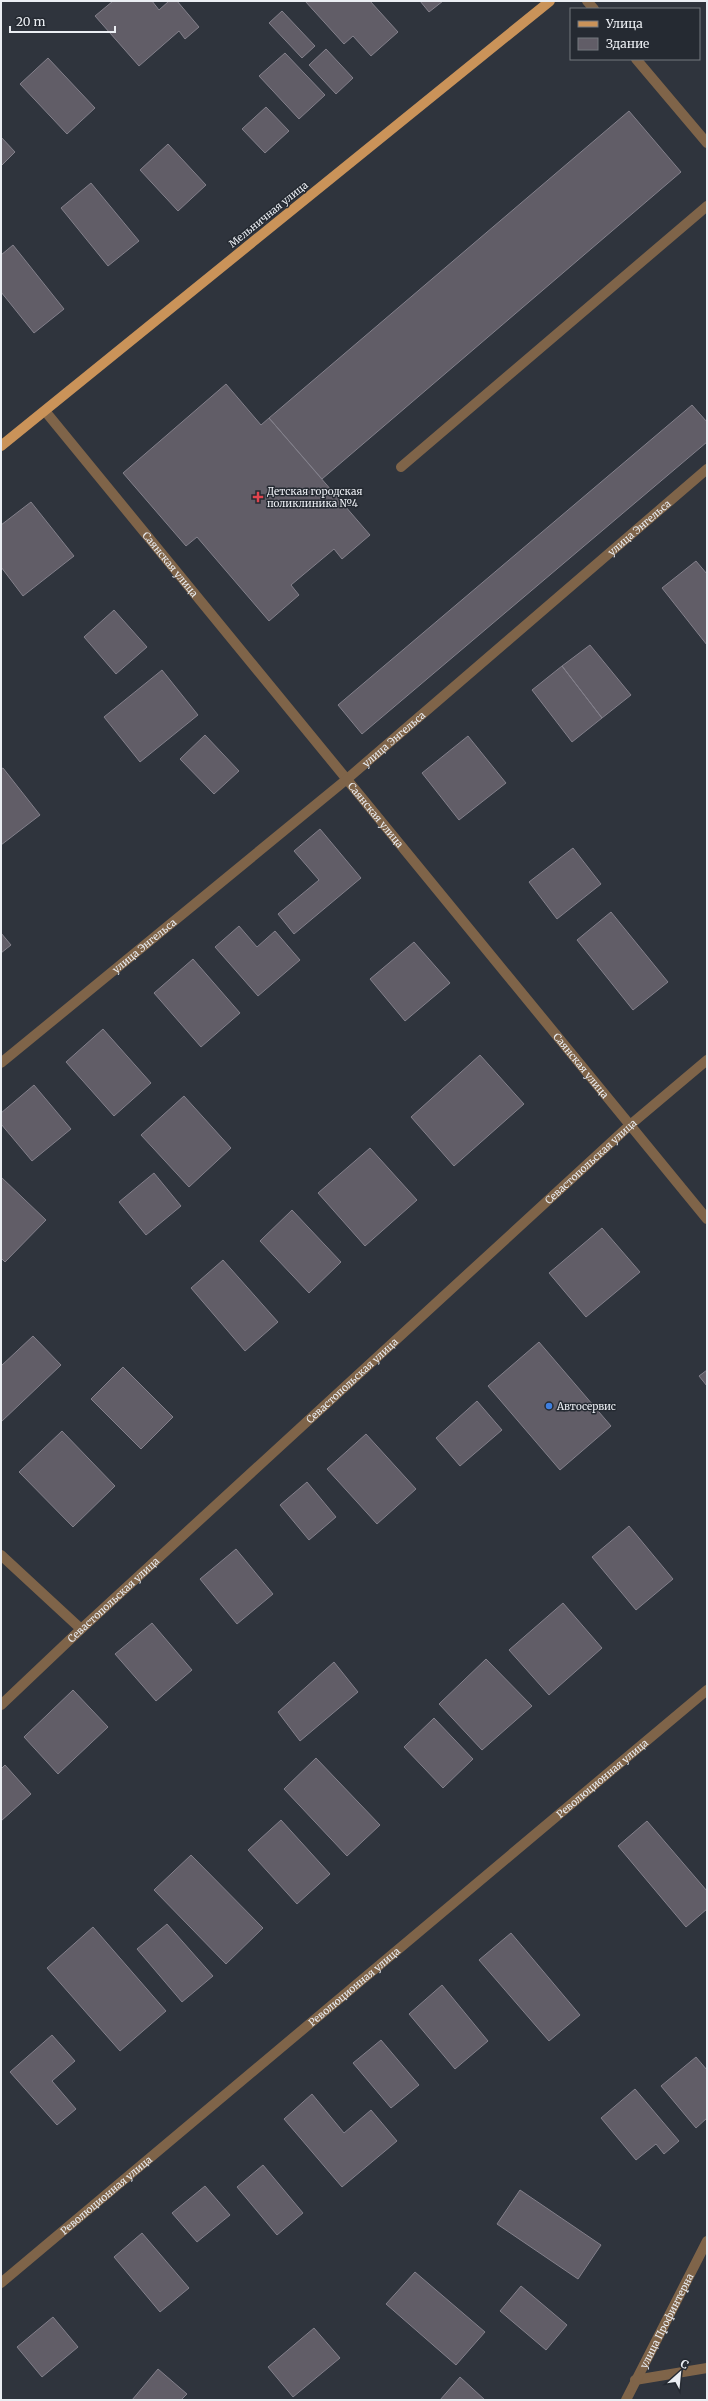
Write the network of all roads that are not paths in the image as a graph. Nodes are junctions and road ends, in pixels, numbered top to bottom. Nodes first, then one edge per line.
1 (550, 1) edge
2 (637, 60) edge
3 (707, 143) edge
4 (707, 206) edge
5 (44, 411) junction
6 (1, 446) edge
7 (401, 467) dead end
8 (707, 469) edge
9 (347, 779) junction
10 (707, 1060) edge
11 (1, 1063) edge
12 (630, 1125) junction
13 (707, 1219) edge
14 (1, 1554) edge
15 (81, 1629) junction
16 (707, 1690) edge
17 (1, 1705) edge
18 (707, 2241) edge
19 (1, 2283) edge
20 (707, 2368) edge
21 (635, 2380) junction
22 (626, 2400) edge

1 - 5 main road, Мельничная улица
2 - 3 street
4 - 7 street
5 - 6 main road, Мельничная улица
5 - 9 street, Саянская улица
8 - 9 street, улица Энгельса
9 - 11 street, улица Энгельса
9 - 12 street, Саянская улица
10 - 12 street, Севастопольская улица
12 - 13 street, Саянская улица
12 - 15 street, Севастопольская улица
14 - 15 street
15 - 17 street, Севастопольская улица
16 - 19 street, Революционная улица
18 - 21 street, улица Профинтерна
20 - 21 street
21 - 22 street, улица Профинтерна

